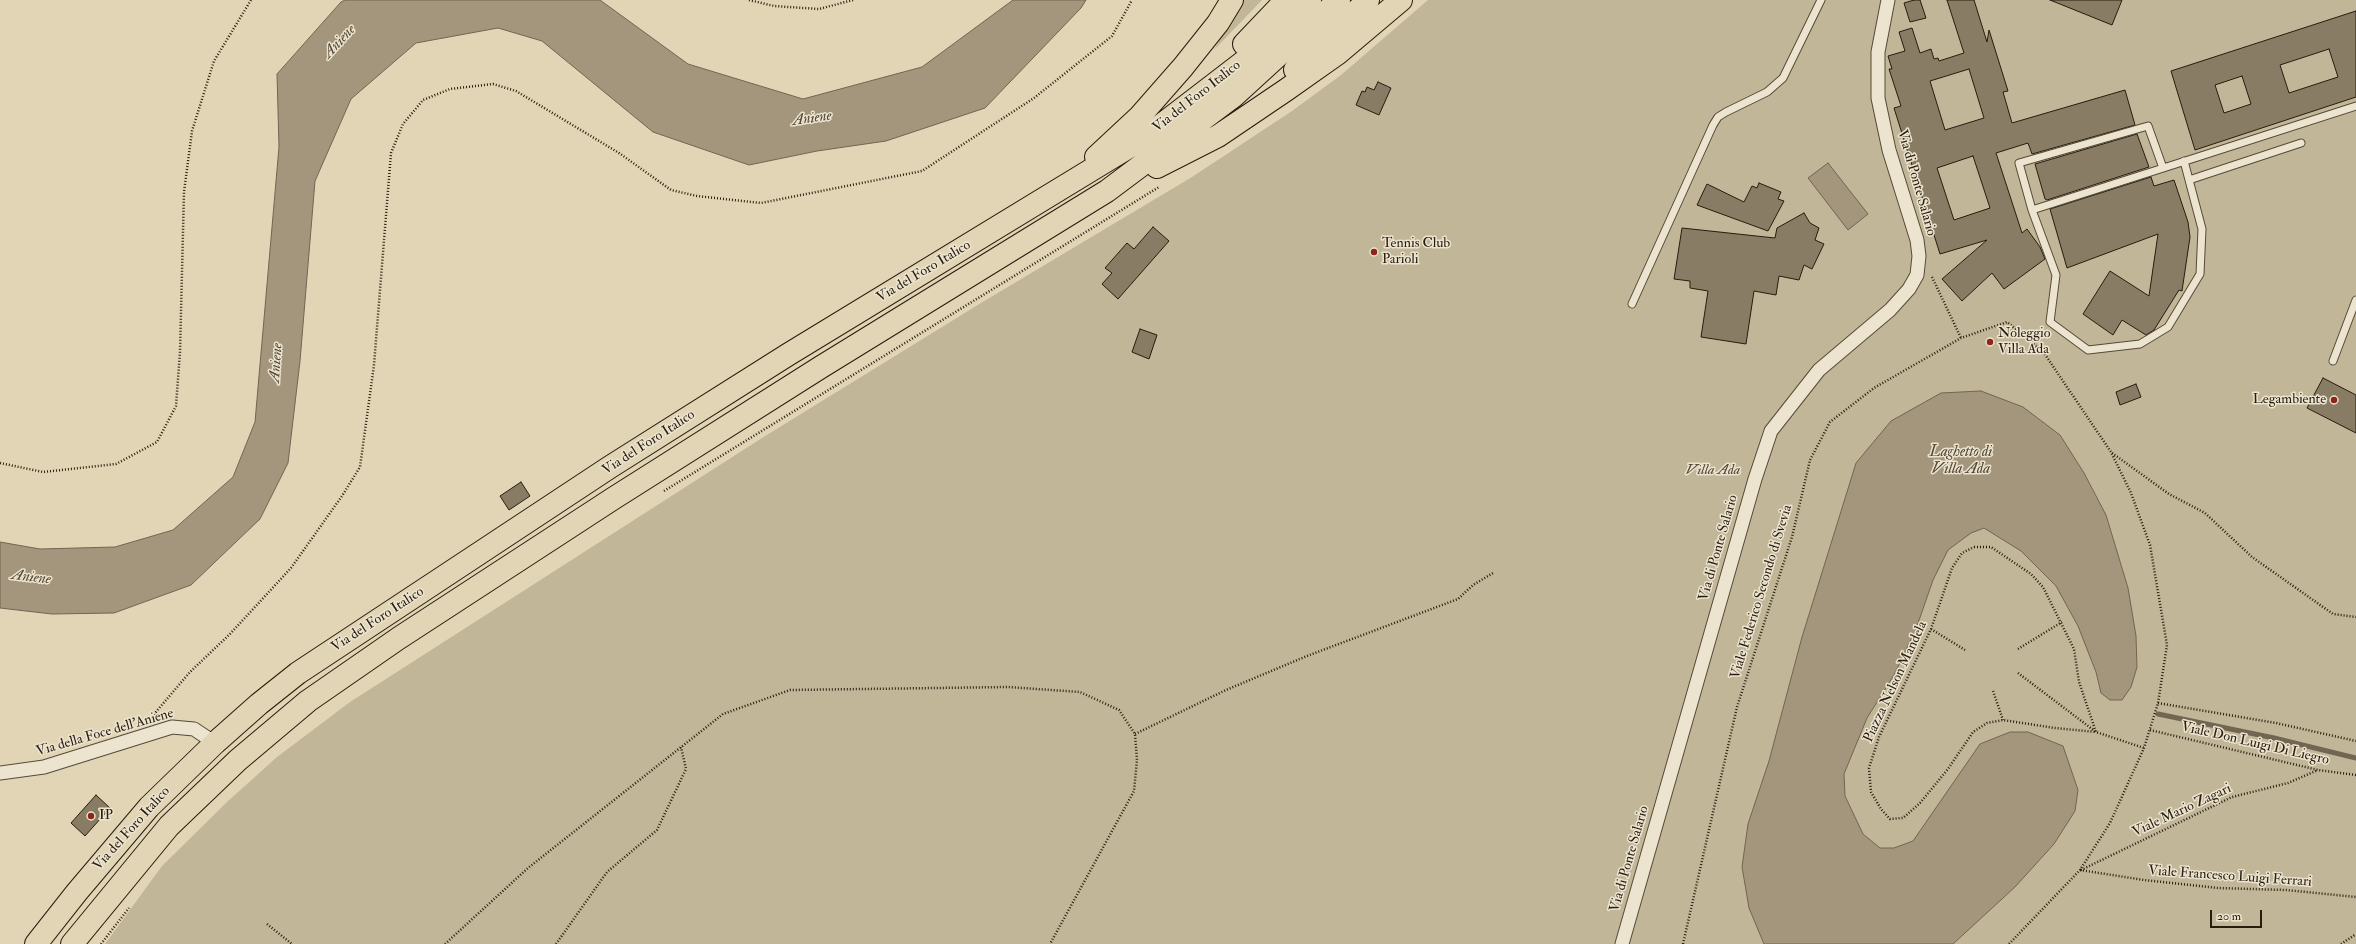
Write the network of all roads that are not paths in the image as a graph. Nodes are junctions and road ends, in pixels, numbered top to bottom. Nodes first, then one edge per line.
1 (1232, 0) edge
2 (1286, 0) edge
3 (1310, 0) edge
4 (1339, 0) edge
5 (1368, 0) edge
6 (1401, 0) edge
7 (1821, 0) edge
8 (1888, 0) edge
9 (2356, 106) edge
10 (1186, 108) junction
11 (1238, 122) junction
12 (2301, 143) dead end
13 (2184, 161) junction
14 (2163, 168) junction
15 (2189, 180) junction
16 (1064, 188) junction
17 (1107, 191) junction
18 (2032, 210) junction
19 (2356, 300) edge
20 (1632, 304) dead end
21 (2333, 361) dead end
22 (215, 743) junction
23 (0, 773) edge
24 (36, 944) edge
25 (72, 944) edge
26 (1622, 944) edge

1 - 16 highway
2 - 10 highway
3 - 10 highway, Via del Foro Italico
4 - 17 highway, Via del Foro Italico
5 - 11 highway
6 - 11 highway
7 - 20 lane
8 - 26 street, Via di Ponte Salario
9 - 13 lane
10 - 16 highway, Via del Foro Italico
11 - 17 highway
12 - 15 lane
13 - 14 lane
13 - 15 lane
14 - 18 lane
14 - 18 lane
15 - 18 lane
16 - 22 highway, Via del Foro Italico
17 - 25 highway, Via del Foro Italico
19 - 21 lane
22 - 23 street, Via della Foce dell'Aniene
22 - 24 highway, Via del Foro Italico

